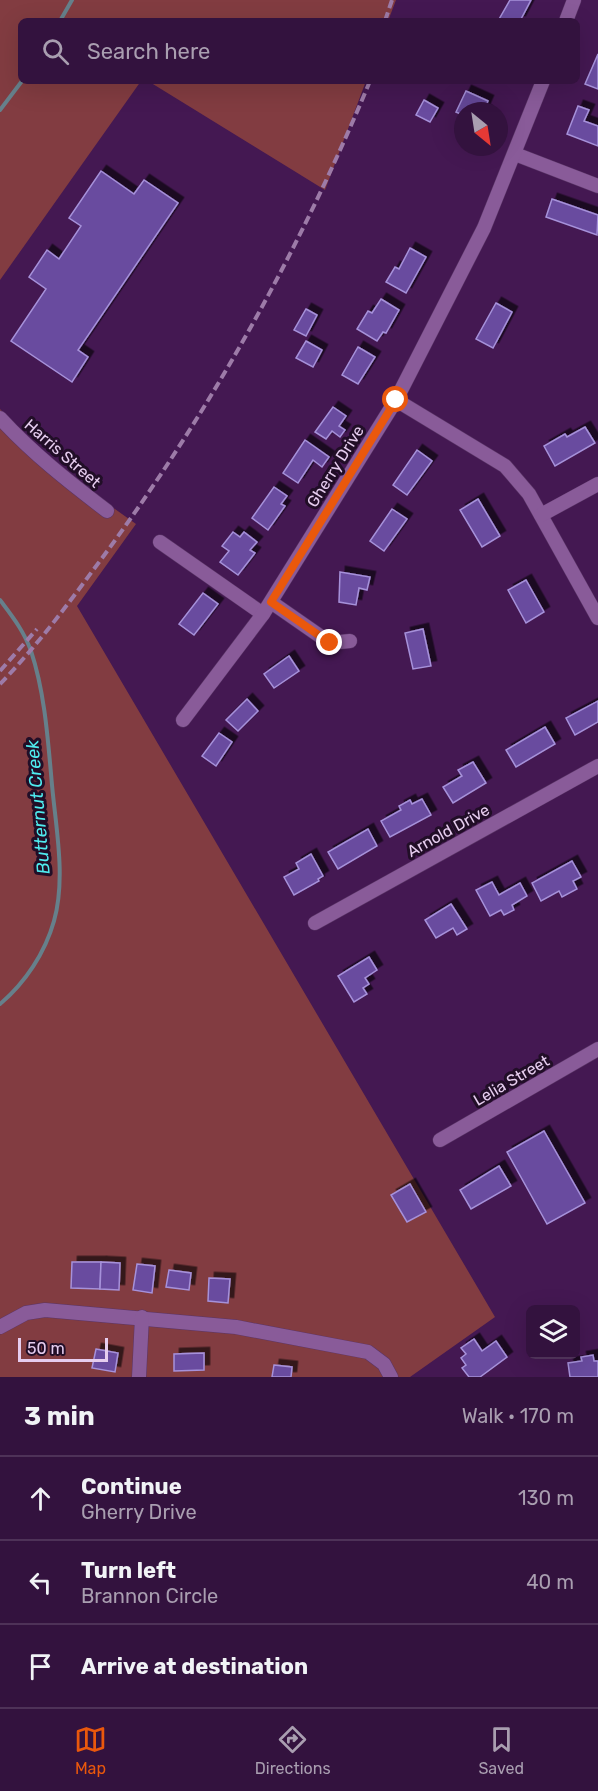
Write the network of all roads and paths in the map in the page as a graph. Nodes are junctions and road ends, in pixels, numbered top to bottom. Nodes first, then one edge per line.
1 (574, 0) edge
2 (567, 18) edge
3 (542, 84) edge
4 (515, 154) junction
5 (598, 186) edge
6 (396, 400) junction
7 (0, 418) edge
8 (598, 484) edge
9 (107, 511) dead end
10 (541, 515) junction
11 (160, 542) dead end
12 (271, 602) junction
13 (263, 614) junction
14 (598, 618) edge
15 (350, 640) dead end
16 (183, 720) dead end
17 (598, 766) edge
18 (315, 923) dead end
19 (598, 1049) edge
20 (440, 1140) dead end
21 (142, 1317) junction
22 (0, 1327) edge
23 (139, 1377) edge
24 (391, 1377) edge

1 - 2 street
3 - 4 street, Gherry Drive
4 - 5 street
4 - 6 street, Gherry Drive
6 - 10 street
6 - 12 street, Gherry Drive
7 - 9 street, Harris Street
8 - 10 street
10 - 14 street
11 - 13 street
12 - 13 street, Gherry Drive
12 - 15 street
13 - 16 street, Gherry Drive
17 - 18 street, Arnold Drive
19 - 20 street, Lelia Street
21 - 22 street
21 - 23 street
21 - 24 street

